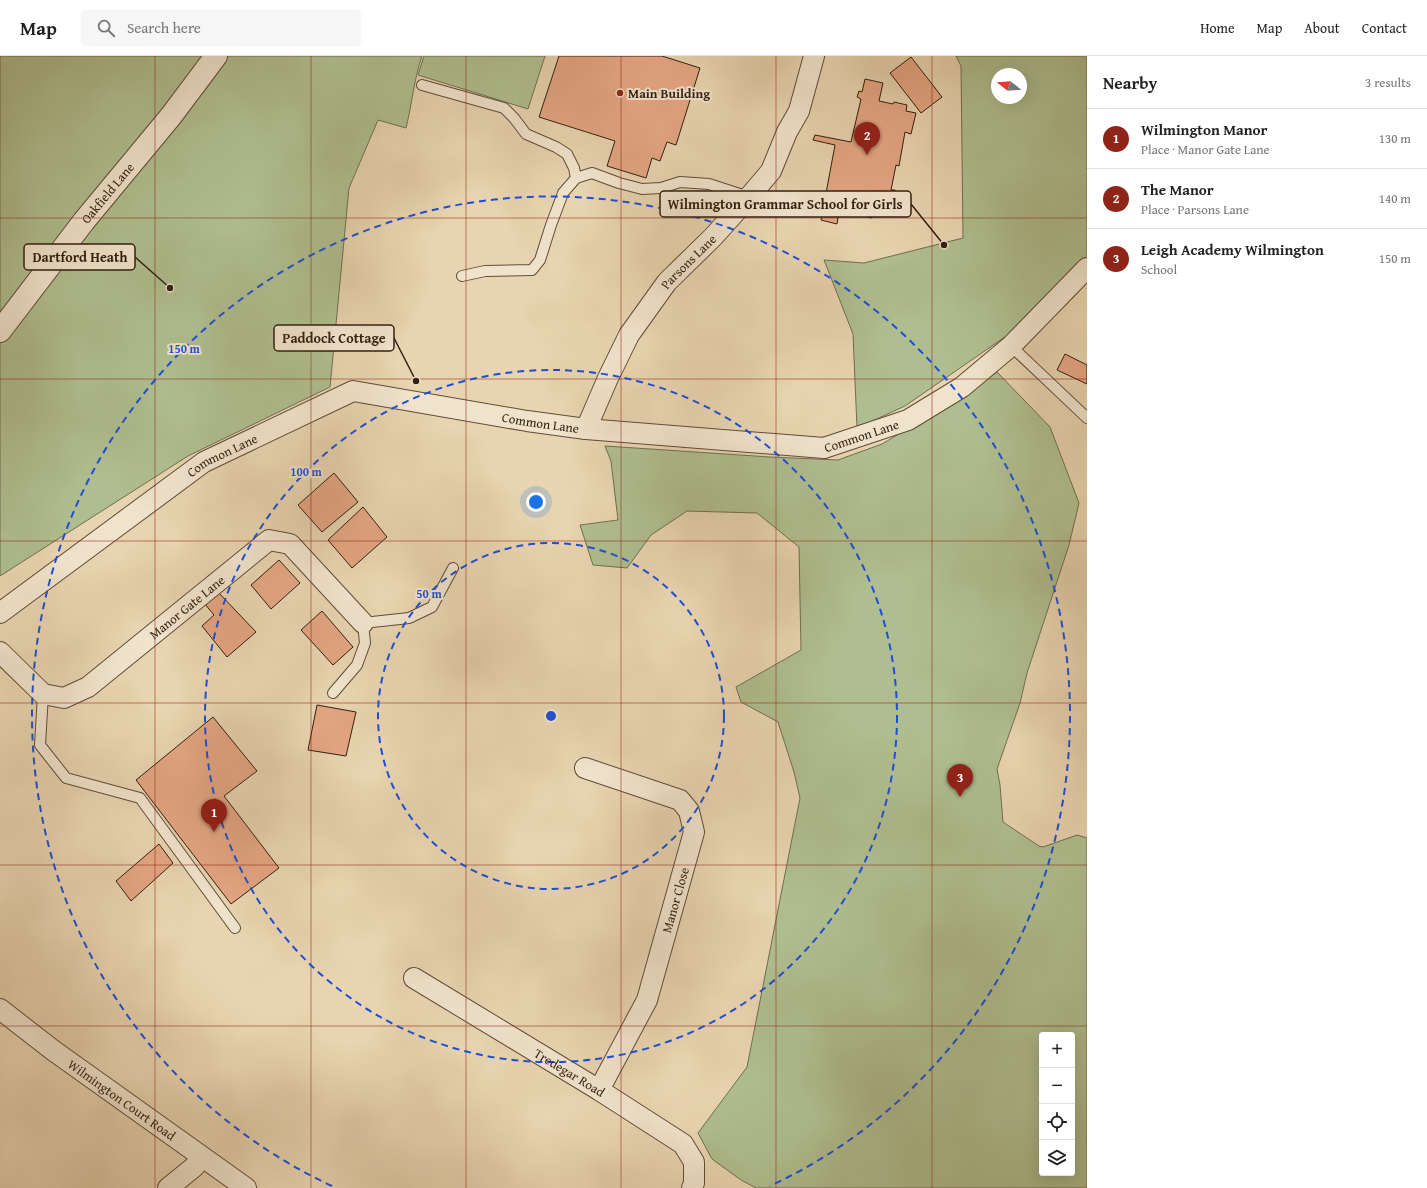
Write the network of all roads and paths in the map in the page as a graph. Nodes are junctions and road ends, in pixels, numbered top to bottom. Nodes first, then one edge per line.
1 (216, 56) edge
2 (814, 56) edge
3 (422, 85) dead end
4 (576, 178) junction
5 (749, 197) junction
6 (1087, 268) edge
7 (462, 276) dead end
8 (0, 331) edge
9 (1010, 346) junction
10 (1087, 418) edge
11 (586, 429) junction
12 (453, 568) dead end
13 (0, 613) edge
14 (363, 623) junction
15 (0, 652) edge
16 (333, 693) dead end
17 (42, 694) junction
18 (585, 768) dead end
19 (235, 928) dead end
20 (414, 978) dead end
21 (0, 1009) edge
22 (599, 1090) junction
23 (202, 1157) junction
24 (168, 1188) edge
25 (246, 1188) edge
26 (692, 1188) edge

1 - 8 street, Oakfield Lane
2 - 5 street, Parsons Lane
3 - 4 lane
4 - 5 lane
4 - 7 lane
5 - 11 street, Parsons Lane
6 - 9 street, Common Lane
9 - 10 lane
9 - 11 street, Common Lane
11 - 13 street, Common Lane
12 - 14 lane
14 - 16 lane
14 - 17 street, Manor Gate Lane
15 - 17 street
17 - 19 lane
18 - 22 street, Manor Close
20 - 22 street, Tredegar Road
21 - 23 street, Wilmington Court Road
22 - 26 street, Tredegar Road
23 - 24 street
23 - 25 street, Wilmington Court Road

